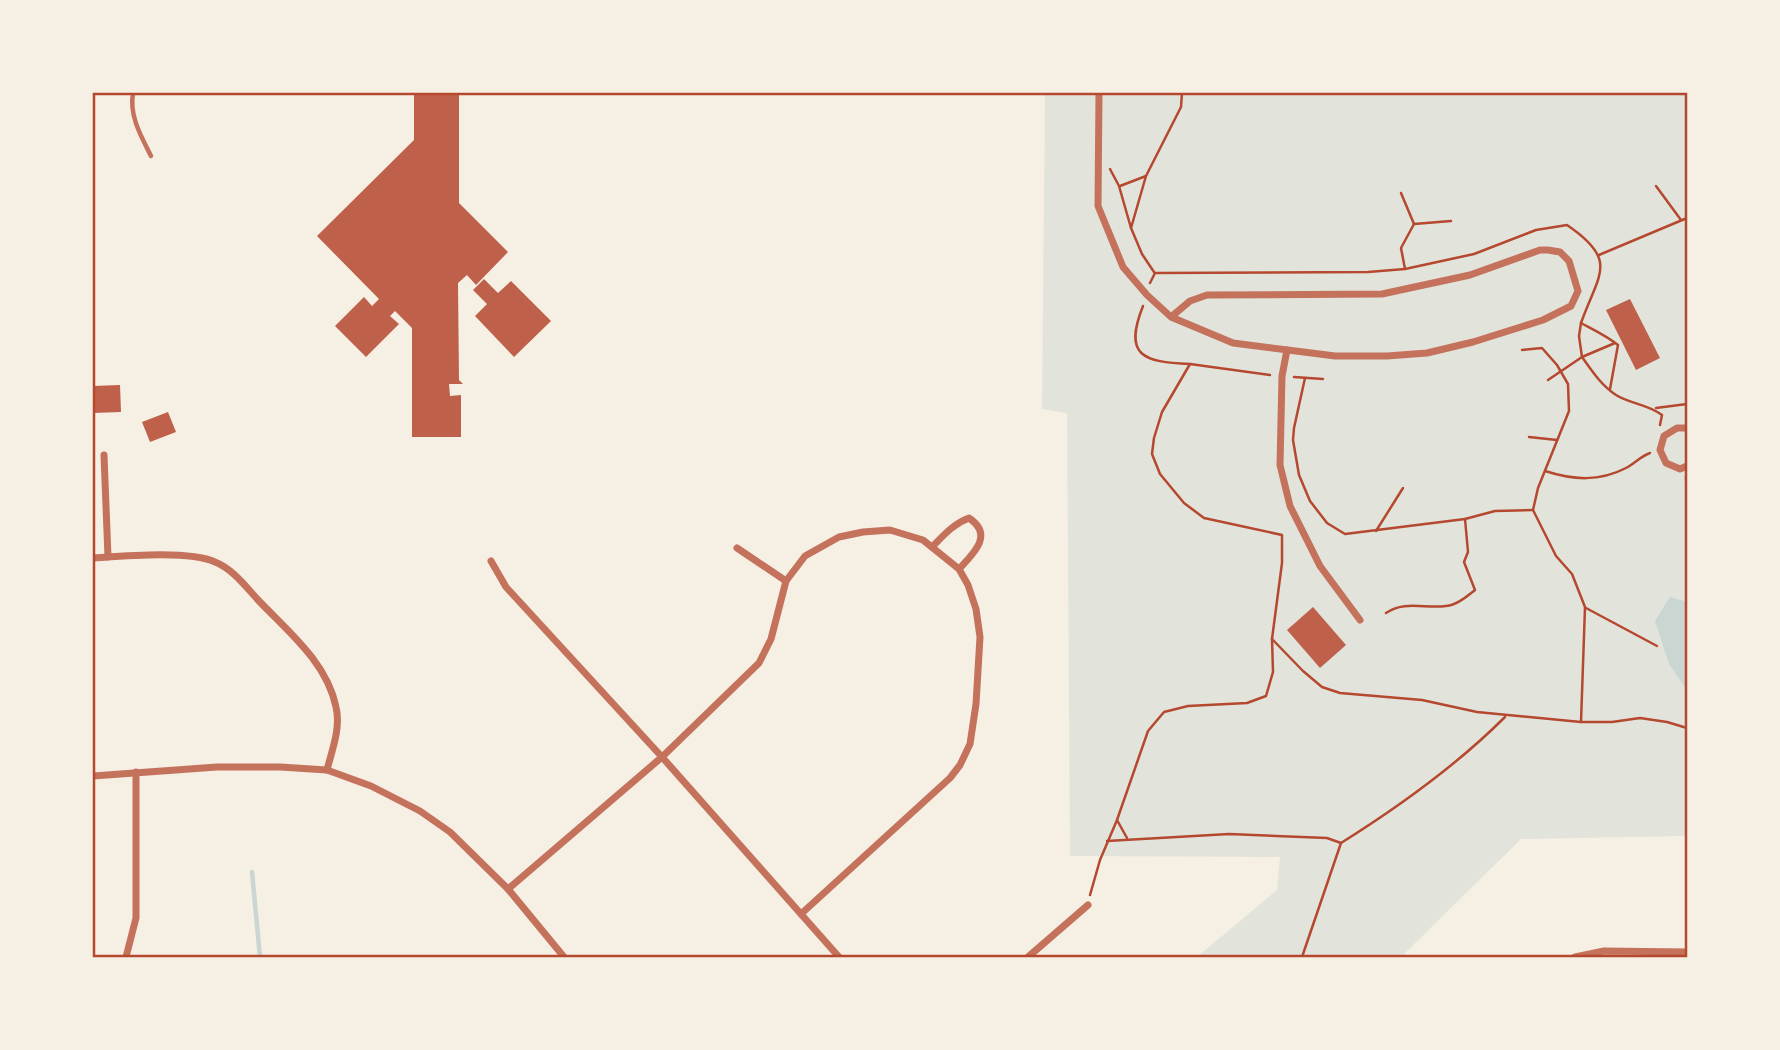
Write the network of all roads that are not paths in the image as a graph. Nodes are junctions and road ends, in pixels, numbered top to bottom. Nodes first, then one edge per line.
1 (133, 93) edge
2 (1099, 93) edge
3 (151, 156) dead end
4 (1171, 317) junction
5 (1287, 350) junction
6 (1687, 428) edge
7 (104, 455) dead end
8 (1687, 466) edge
9 (932, 547) junction
10 (737, 548) dead end
11 (108, 557) junction
12 (93, 558) edge
13 (491, 561) dead end
14 (959, 569) junction
15 (786, 581) junction
16 (1360, 620) dead end
17 (662, 757) junction
18 (327, 770) junction
19 (136, 772) junction
20 (93, 776) edge
21 (508, 889) junction
22 (1088, 905) road end
23 (801, 914) junction
24 (1687, 952) edge
25 (126, 957) edge
26 (564, 957) edge
27 (839, 957) edge
28 (1028, 957) edge
29 (1575, 957) edge

1 - 3 lane
2 - 4 street
4 - 5 street
4 - 5 street
5 - 16 street
6 - 8 street
7 - 11 street
9 - 14 street
9 - 14 street
9 - 15 street
10 - 15 street
11 - 12 street
11 - 18 street
13 - 17 street
14 - 23 street
15 - 17 street
17 - 21 street
17 - 23 street
18 - 19 street
18 - 21 street
19 - 20 street
19 - 25 street
21 - 26 street
22 - 28 street
23 - 27 street
24 - 29 street

